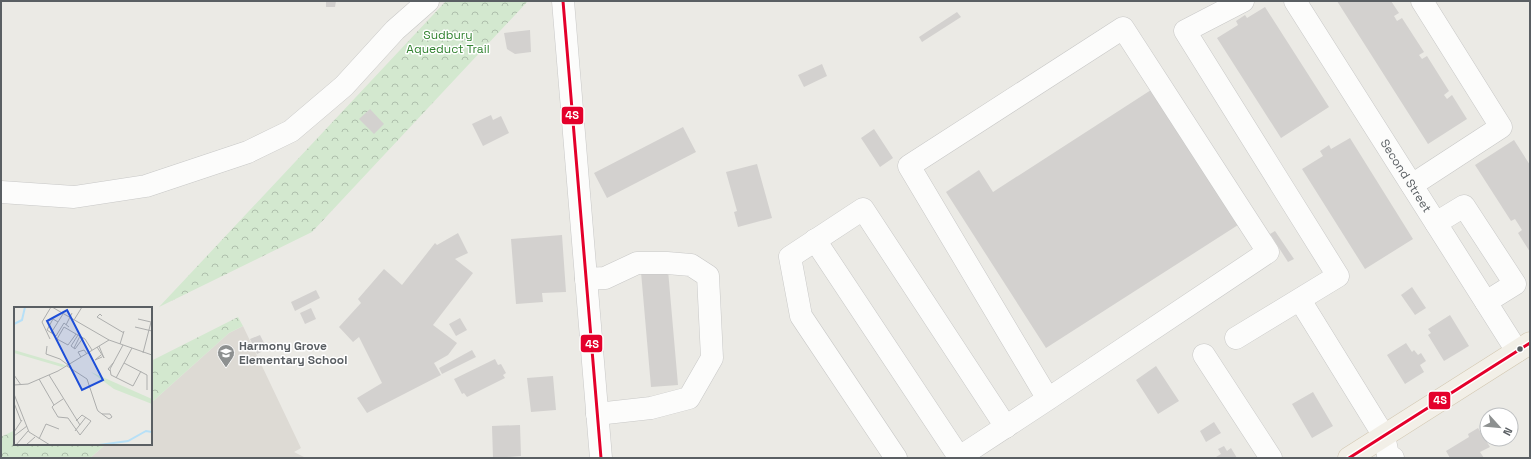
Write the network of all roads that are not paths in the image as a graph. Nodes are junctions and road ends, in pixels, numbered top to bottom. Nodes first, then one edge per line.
1 (428, 1) edge
2 (563, 1) edge
3 (1243, 1) edge
4 (1295, 1) edge
5 (1422, 1) edge
6 (1412, 185) junction
7 (1, 192) edge
8 (1436, 223) junction
9 (815, 240) junction
10 (586, 279) junction
11 (1300, 300) junction
12 (1486, 302) junction
13 (1236, 338) dead end
14 (1525, 351) edge
15 (1204, 355) dead end
16 (1048, 399) junction
17 (597, 414) junction
18 (1006, 427) junction
19 (1384, 436) junction
20 (601, 458) edge
21 (896, 458) edge
22 (959, 458) edge
23 (1271, 458) edge
24 (1349, 458) edge
25 (1393, 458) edge

1 - 7 street
2 - 10 street
3 - 11 street
4 - 6 street, Second Street
5 - 6 street
6 - 8 street, Second Street
8 - 12 street, Second Street
8 - 12 street
9 - 18 street
9 - 21 street
9 - 22 street
10 - 17 street
10 - 17 street
11 - 13 street
11 - 19 street
12 - 14 street, Second Street
14 - 19 main road
15 - 23 street
16 - 16 street
16 - 18 street
17 - 20 street
18 - 22 street
19 - 24 main road
19 - 25 street

